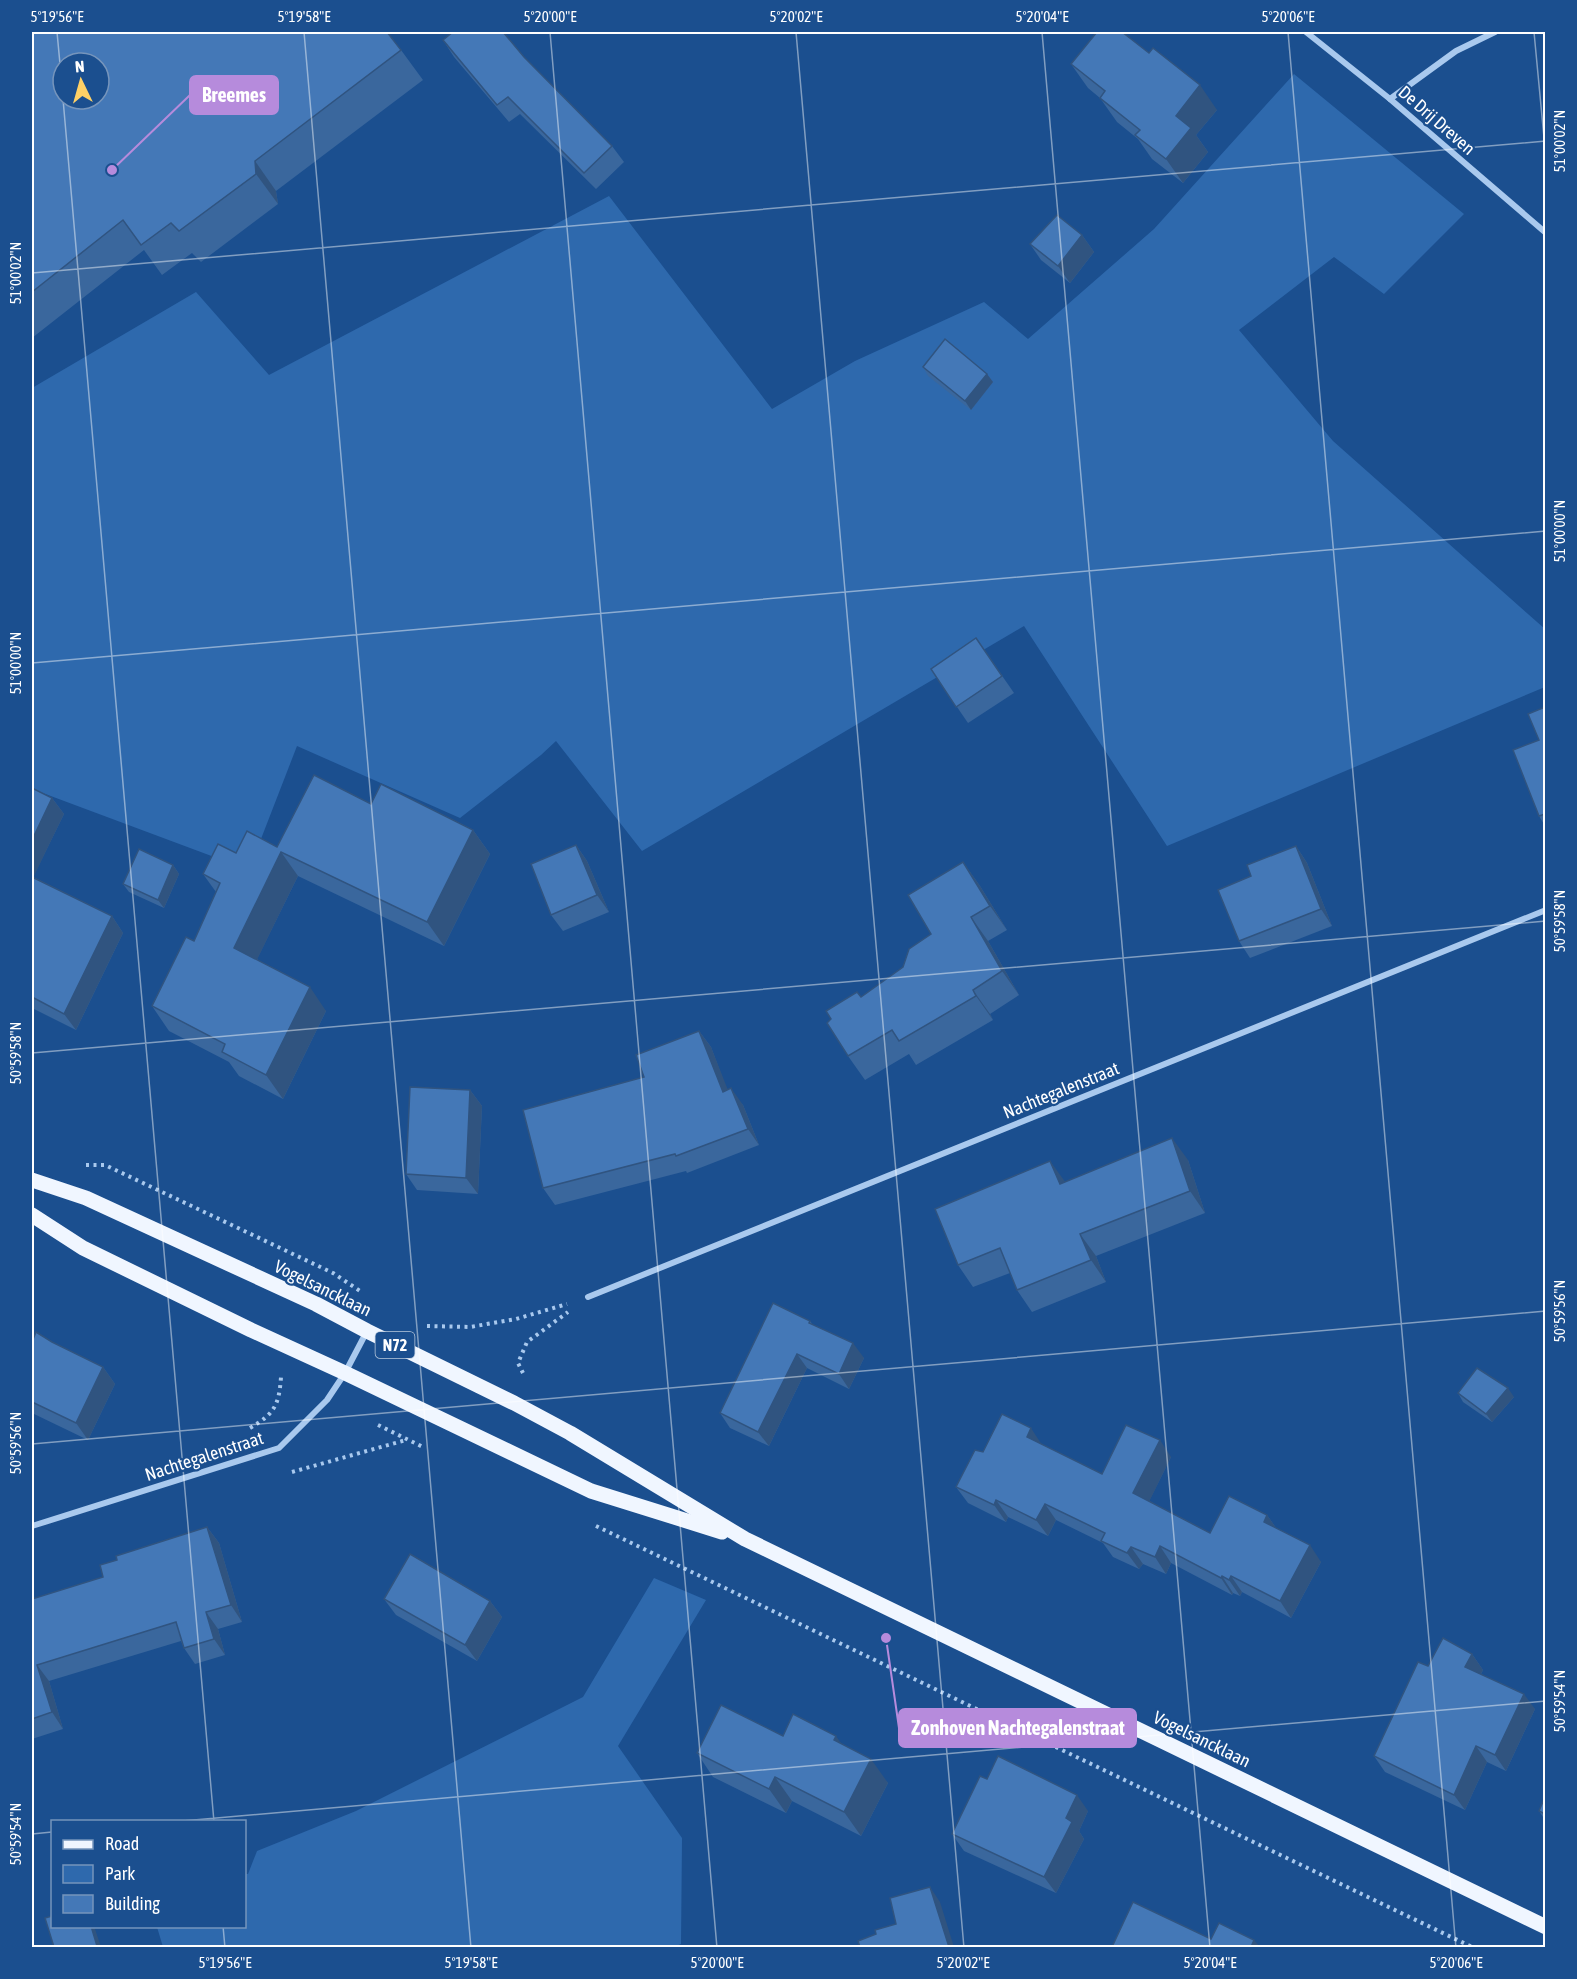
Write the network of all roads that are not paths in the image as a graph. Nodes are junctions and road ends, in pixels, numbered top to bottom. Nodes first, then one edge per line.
1 (1306, 32) edge
2 (1495, 32) edge
3 (1390, 99) junction
4 (1545, 233) edge
5 (1545, 910) edge
6 (32, 1180) edge
7 (32, 1215) edge
8 (588, 1297) road end
9 (367, 1331) junction
10 (345, 1372) junction
11 (32, 1526) edge
12 (745, 1539) junction
13 (1545, 1927) edge

1 - 3 street, De Drij Dreven
2 - 3 street
3 - 4 street, De Drij Dreven
5 - 8 street, Nachtegalenstraat
6 - 9 main road, Vogelsancklaan / N72
7 - 10 main road, Vogelsancklaan / N72
9 - 10 street, Nachtegalenstraat
9 - 12 main road, Vogelsancklaan / N72
10 - 11 street, Nachtegalenstraat
10 - 12 main road, Vogelsancklaan / N72
12 - 13 main road, Vogelsancklaan / N72

